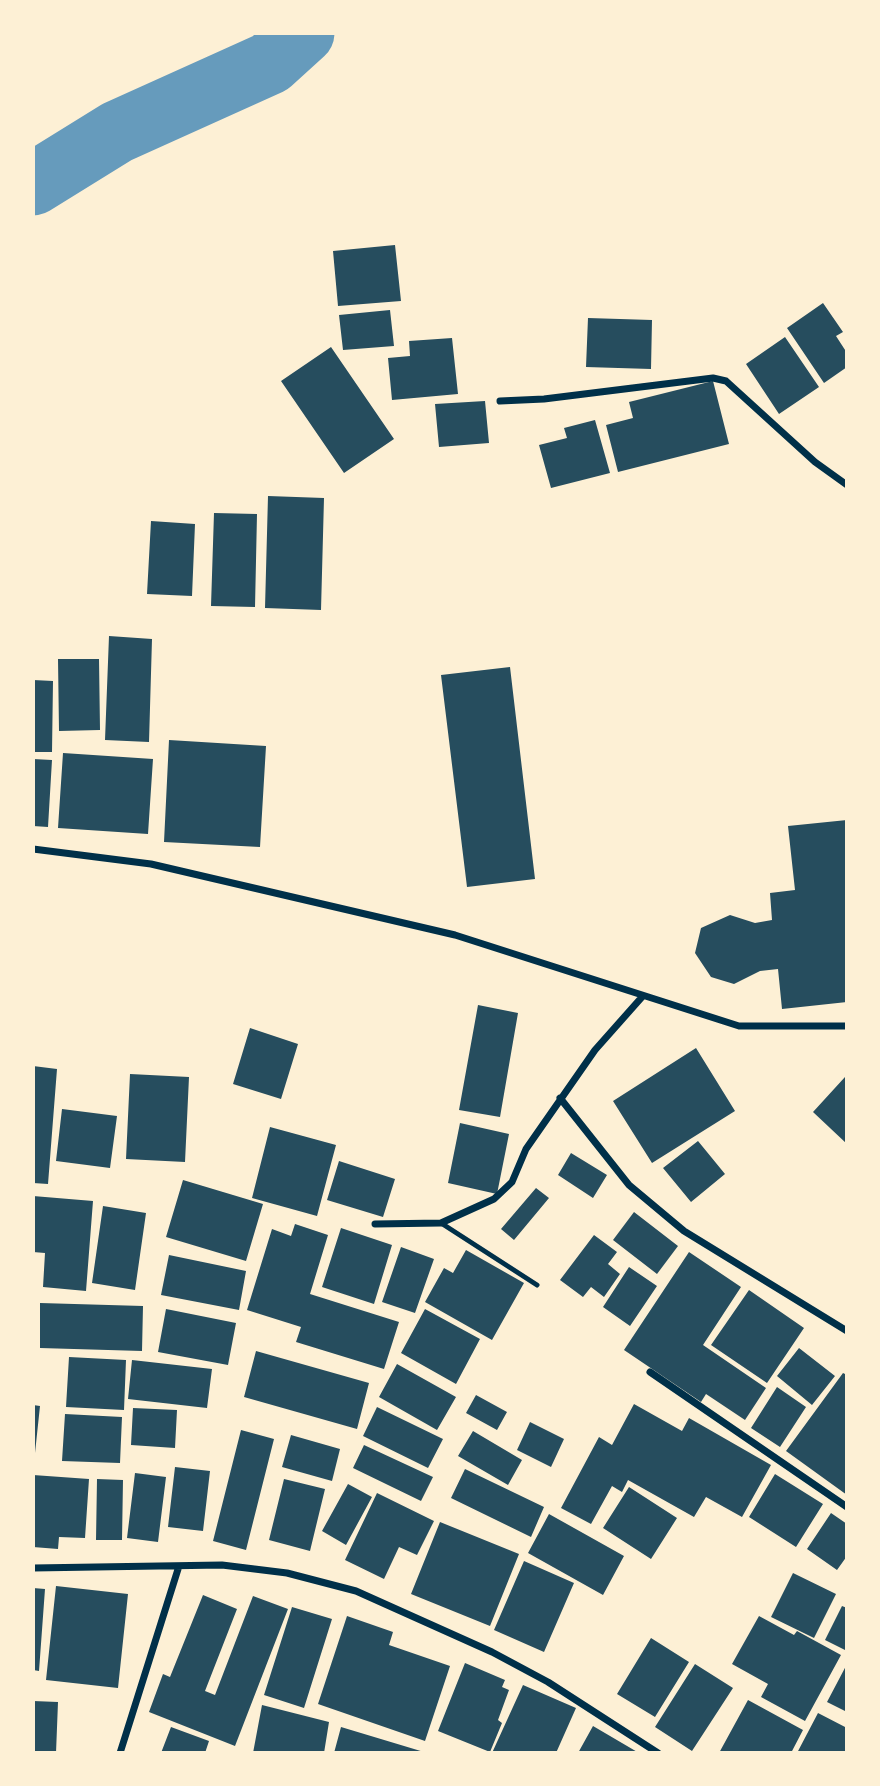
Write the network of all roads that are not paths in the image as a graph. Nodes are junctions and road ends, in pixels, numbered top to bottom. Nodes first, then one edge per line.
1 (500, 401) dead end
2 (847, 485) edge
3 (33, 849) edge
4 (642, 997) junction
5 (847, 1026) edge
6 (560, 1098) junction
7 (441, 1223) junction
8 (375, 1224) dead end
9 (537, 1285) dead end
10 (847, 1331) edge
11 (650, 1372) dead end
12 (847, 1507) edge
13 (179, 1566) junction
14 (33, 1567) edge
15 (120, 1753) edge
16 (658, 1753) edge

1 - 2 street
3 - 4 street
4 - 5 street
4 - 6 street
6 - 7 street
6 - 10 street
7 - 8 street
7 - 9 lane
11 - 12 street
13 - 14 street
13 - 15 street
13 - 16 street

